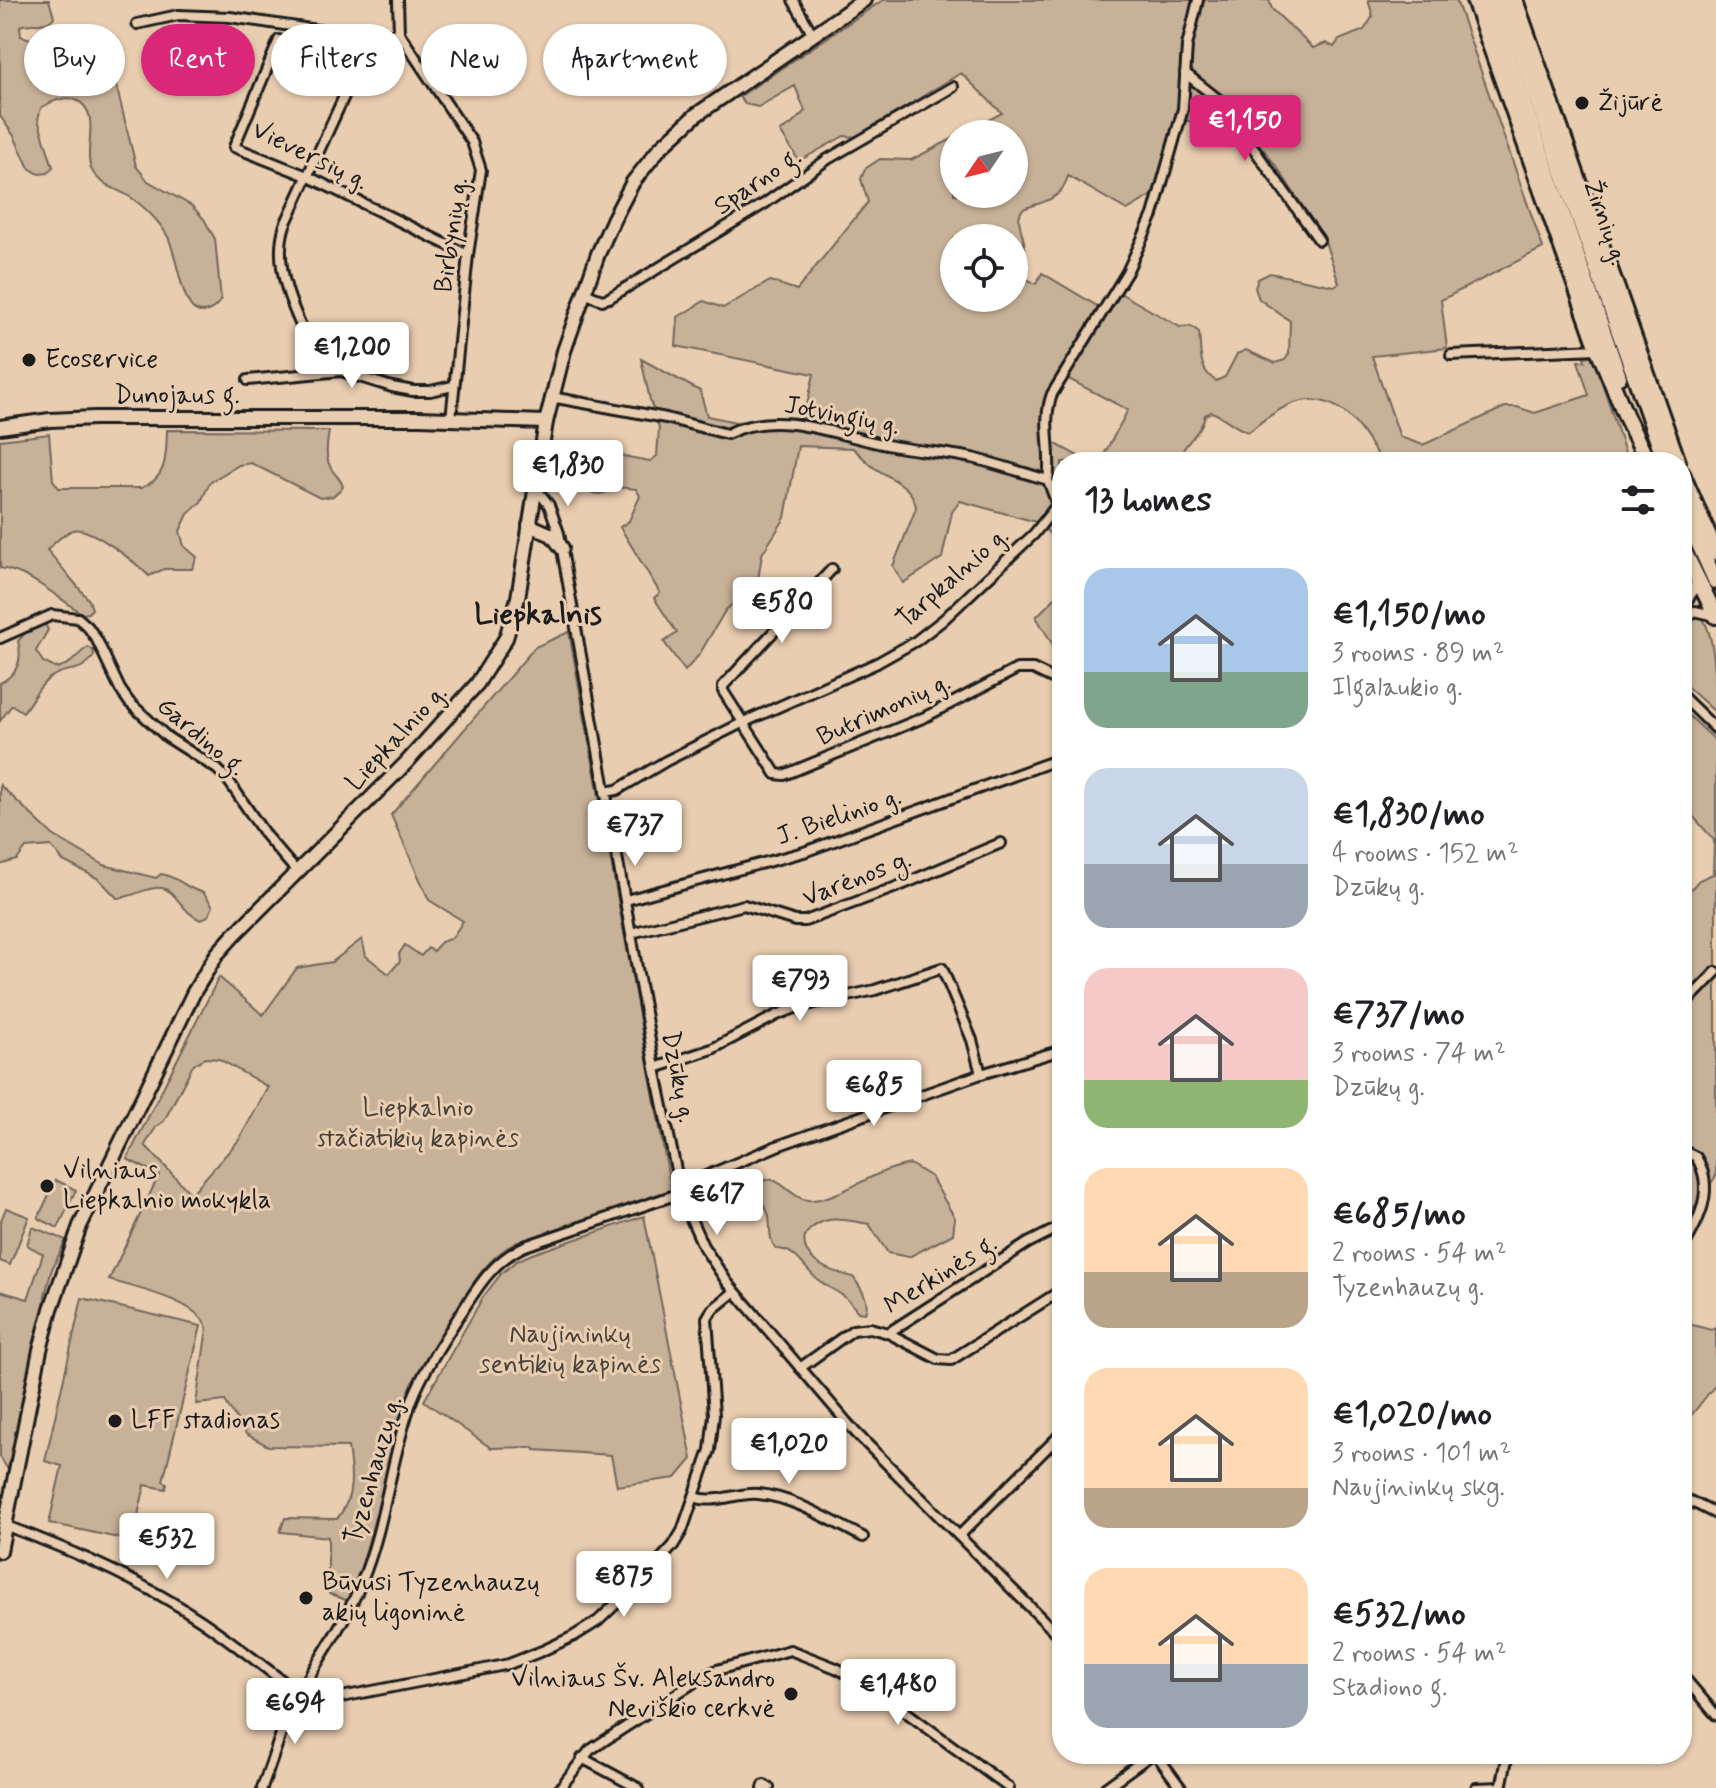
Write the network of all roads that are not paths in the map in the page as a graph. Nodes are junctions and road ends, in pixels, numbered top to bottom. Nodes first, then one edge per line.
1 (398, 0) edge
2 (793, 0) edge
3 (864, 0) edge
4 (1198, 0) edge
5 (1474, 0) edge
6 (1488, 0) edge
7 (1502, 0) edge
8 (1515, 0) edge
9 (137, 24) dead end
10 (277, 24) edge
11 (399, 24) edge
12 (813, 35) junction
13 (405, 42) edge
14 (271, 59) edge
15 (1185, 73) junction
16 (953, 87) dead end
17 (344, 96) edge
18 (307, 176) junction
19 (1319, 240) dead end
20 (468, 255) junction
21 (584, 293) junction
22 (1598, 349) junction
23 (1451, 355) dead end
24 (323, 372) junction
25 (248, 380) dead end
26 (453, 386) junction
27 (551, 397) junction
28 (451, 419) junction
29 (546, 422) junction
30 (0, 427) edge
31 (1643, 452) edge
32 (1645, 452) edge
33 (1661, 452) edge
34 (1674, 452) edge
35 (1048, 480) junction
36 (535, 487) junction
37 (1052, 489) edge
38 (1692, 497) edge
39 (1052, 515) edge
40 (529, 525) junction
41 (1692, 529) edge
42 (562, 548) junction
43 (1716, 552) edge
44 (1692, 568) edge
45 (832, 569) dead end
46 (1697, 578) junction
47 (1716, 582) edge
48 (1692, 593) edge
49 (1692, 613) edge
50 (1716, 616) edge
51 (0, 638) edge
52 (1052, 678) edge
53 (1692, 706) edge
54 (742, 723) junction
55 (1716, 729) edge
56 (1052, 762) edge
57 (605, 792) junction
58 (1001, 843) dead end
59 (298, 873) junction
60 (626, 900) junction
61 (631, 933) junction
62 (1716, 972) edge
63 (1692, 997) edge
64 (1052, 1053) edge
65 (655, 1068) junction
66 (981, 1074) junction
67 (1692, 1155) edge
68 (681, 1190) junction
69 (1052, 1231) edge
70 (1692, 1232) edge
71 (734, 1292) junction
72 (1052, 1296) edge
73 (888, 1333) junction
74 (800, 1368) junction
75 (1052, 1443) edge
76 (5, 1497) edge
77 (695, 1497) junction
78 (1692, 1502) edge
79 (1716, 1514) edge
80 (4, 1525) junction
81 (959, 1536) junction
82 (863, 1537) dead end
83 (0, 1551) edge
84 (1052, 1629) edge
85 (1692, 1687) edge
86 (299, 1693) junction
87 (1716, 1715) edge
88 (582, 1758) junction
89 (1140, 1764) edge
90 (1162, 1764) edge
91 (1506, 1764) edge
92 (1501, 1787) edge
93 (262, 1788) edge
94 (560, 1788) edge
95 (638, 1788) edge
96 (1009, 1788) edge
97 (1105, 1788) edge
98 (1181, 1788) edge
99 (1476, 1788) edge

1 - 11 street
2 - 12 street
3 - 12 main road, Liepkalnio g.
4 - 15 street
5 - 22 highway
6 - 32 highway, Žirnių g.
7 - 33 highway, Žirnių g.
8 - 34 highway
9 - 10 street
12 - 21 main road, Liepkalnio g.
13 - 20 street, Birbynių g.
14 - 18 street, Vieversių g.
15 - 19 street
15 - 35 street
16 - 21 street, Sparno g.
17 - 18 street
18 - 20 street, Vieversių g.
18 - 24 street
20 - 26 street, Birbynių g.
21 - 27 main road, Liepkalnio g.
22 - 23 street
22 - 31 highway
24 - 25 street
24 - 26 street
26 - 28 street, Birbynių g.
27 - 29 main road, Liepkalnio g.
27 - 35 street, Jotvingių g.
28 - 29 main road, Dunojaus g.
28 - 30 main road, Dunojaus g.
29 - 36 main road, Liepkalnio g.
35 - 37 street
36 - 40 main road, Liepkalnio g.
36 - 42 street, Dzūkų g.
38 - 43 highway
39 - 54 street, Tarpkalnio g.
40 - 42 main road
40 - 59 main road, Liepkalnio g.
41 - 47 highway
42 - 57 street, Dzūkų g.
44 - 46 highway
45 - 54 street
46 - 48 street
46 - 50 highway
49 - 50 street
51 - 59 street, Gardino g.
52 - 54 street, Butrimonių g.
53 - 55 street
54 - 57 street, Tarpkalnio g.
56 - 60 street, J. Bielinio g.
57 - 60 street, Dzūkų g.
58 - 61 street, Varėnos g.
59 - 76 main road, Liepkalnio g.
60 - 61 street, Dzūkų g.
61 - 65 street, Dzūkų g.
62 - 63 street
64 - 66 street, Tyzenhauzų g.
65 - 66 street
65 - 68 street, Dzūkų g.
66 - 68 street, Tyzenhauzų g.
67 - 70 street
68 - 71 street, Dzūkų g.
68 - 86 street, Tyzenhauzų g.
69 - 73 street, Merkinės g.
71 - 74 street, Dzūkų g.
71 - 77 street
72 - 73 street
73 - 74 street, Merkinės g.
74 - 81 street, Dzūkų g.
75 - 81 street
76 - 80 main road, Liepkalnio g.
77 - 82 street
77 - 86 street
78 - 79 street
80 - 83 main road, Liepkalnio g.
80 - 86 street
81 - 84 street, Dzūkų g.
85 - 87 street
86 - 93 street, Tyzenhauzų g.
88 - 94 street
88 - 95 street
88 - 96 street
89 - 97 street
90 - 98 street
91 - 92 street
92 - 99 street

